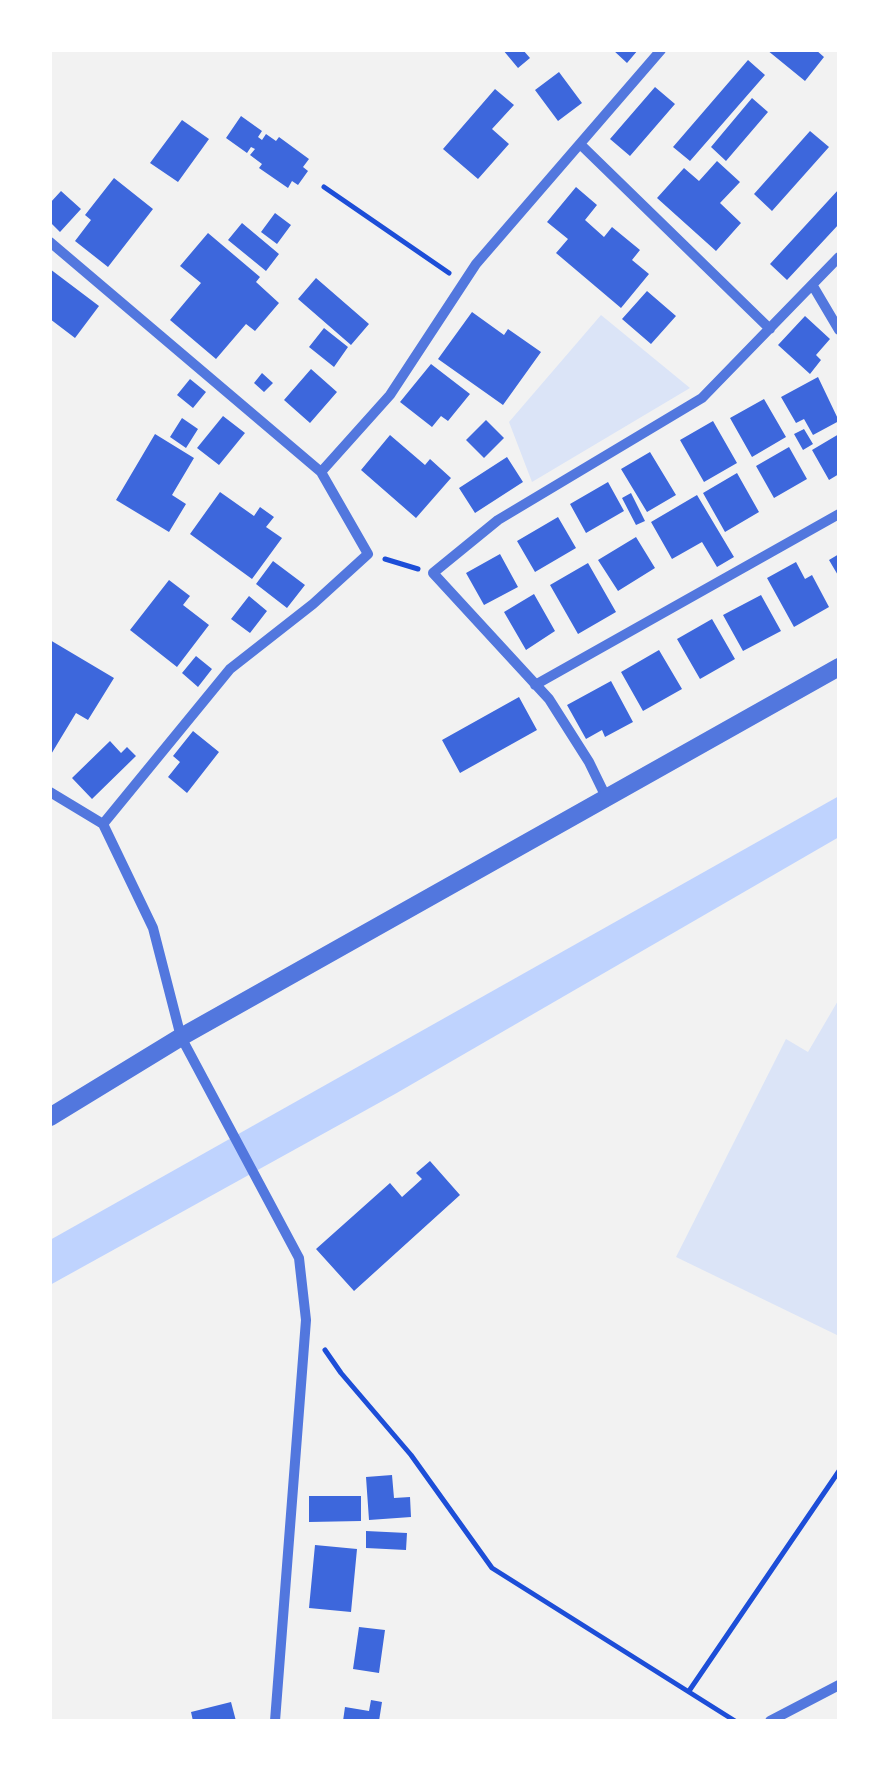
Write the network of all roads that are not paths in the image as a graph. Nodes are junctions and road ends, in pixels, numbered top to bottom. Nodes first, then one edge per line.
1 (660, 50) edge
2 (580, 144) junction
3 (50, 242) edge
4 (839, 256) edge
5 (812, 286) junction
6 (770, 328) junction
7 (839, 330) edge
8 (322, 472) junction
9 (839, 514) edge
10 (839, 667) edge
11 (536, 684) junction
12 (50, 792) edge
13 (607, 799) junction
14 (104, 824) junction
15 (181, 1038) junction
16 (50, 1118) edge
17 (839, 1685) edge
18 (276, 1721) edge
19 (770, 1721) edge

1 - 2 street
2 - 6 street
2 - 8 street
3 - 8 street
4 - 5 street
5 - 6 street
5 - 7 street
6 - 11 street
8 - 14 street
9 - 11 street
10 - 13 street
11 - 13 street
12 - 14 street
13 - 15 street
14 - 15 street
15 - 16 street
15 - 18 street
17 - 19 street

